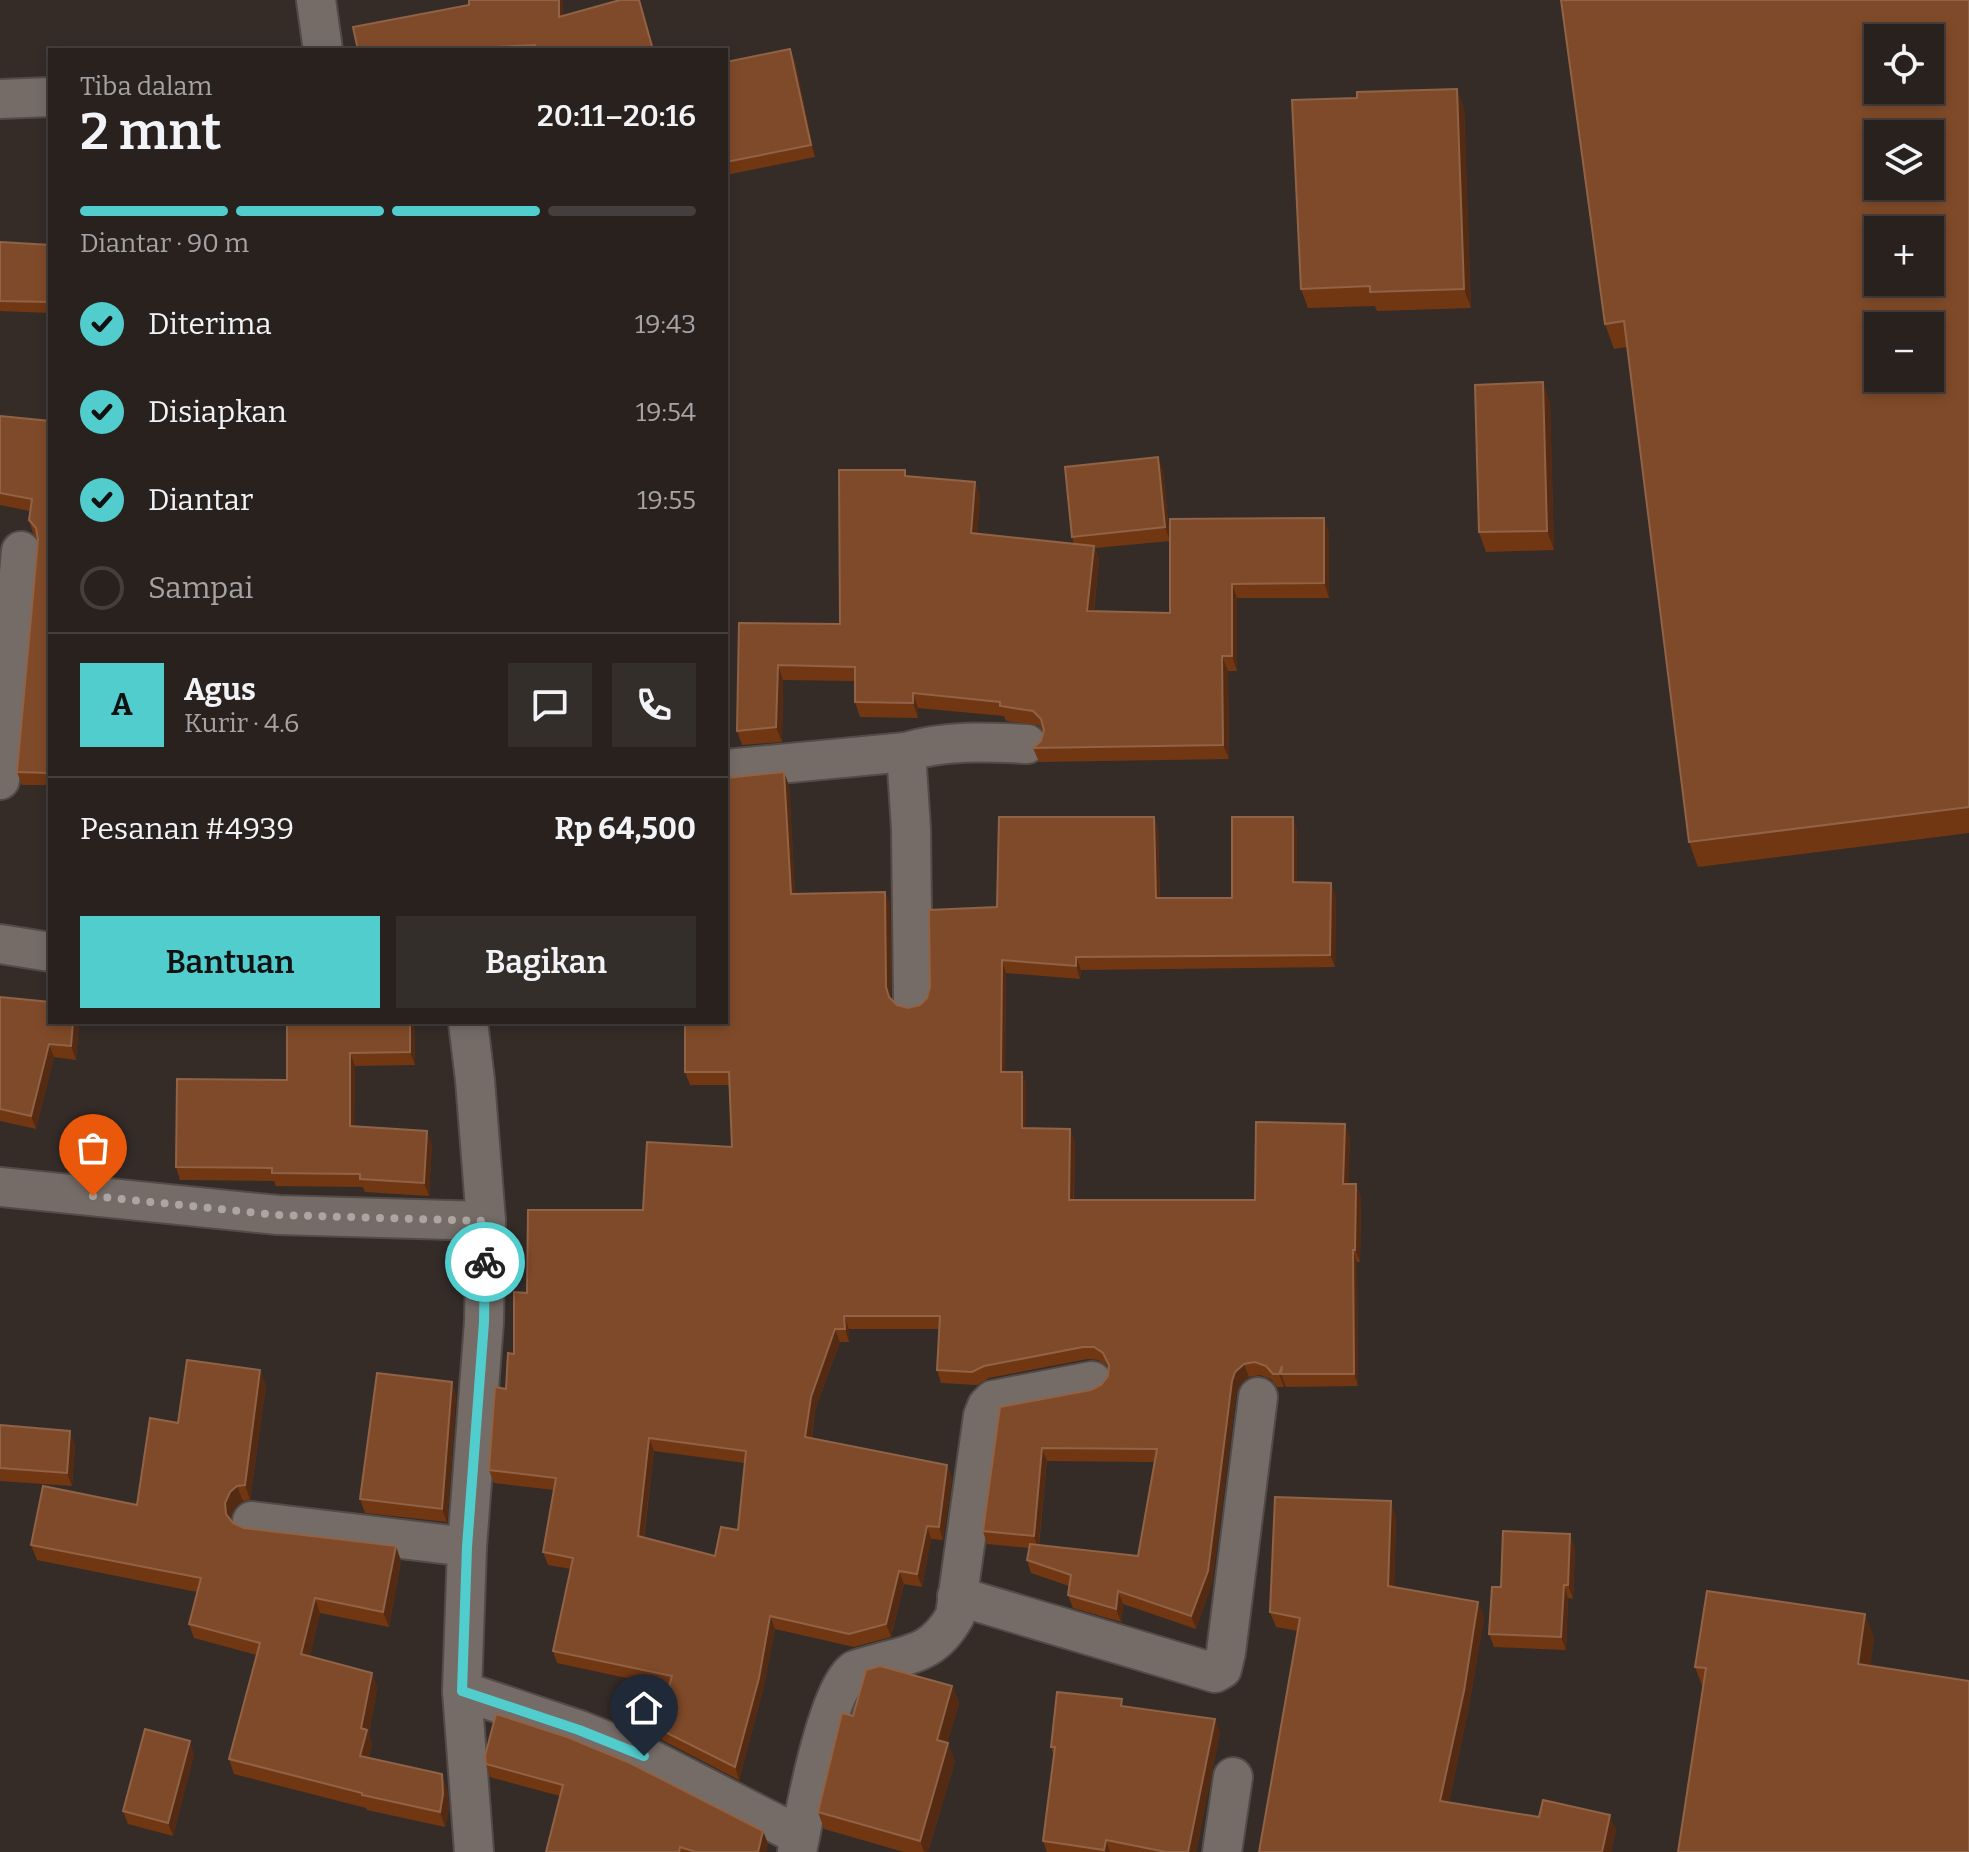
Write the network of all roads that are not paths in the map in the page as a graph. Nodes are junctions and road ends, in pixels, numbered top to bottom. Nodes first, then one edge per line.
1 (316, 0) edge
2 (323, 48) edge
3 (48, 97) edge
4 (0, 99) edge
5 (24, 550) edge
6 (1027, 744) dead end
7 (906, 752) junction
8 (728, 769) edge
9 (0, 780) edge
10 (0, 944) edge
11 (48, 952) edge
12 (913, 999) dead end
13 (468, 1024) edge
14 (0, 1187) edge
15 (486, 1221) junction
16 (1092, 1381) dead end
17 (1258, 1397) dead end
18 (252, 1521) dead end
19 (467, 1547) junction
20 (957, 1596) junction
21 (462, 1691) junction
22 (1233, 1777) dead end
23 (799, 1844) edge
24 (474, 1852) edge
25 (1222, 1852) edge

1 - 2 street
3 - 4 street
5 - 9 street
6 - 7 street
7 - 8 street
7 - 12 street
10 - 11 street
13 - 15 street
14 - 15 street
15 - 19 street
16 - 20 street
17 - 20 street
18 - 19 street
19 - 21 street
20 - 23 street
21 - 23 street
21 - 24 street
22 - 25 street

